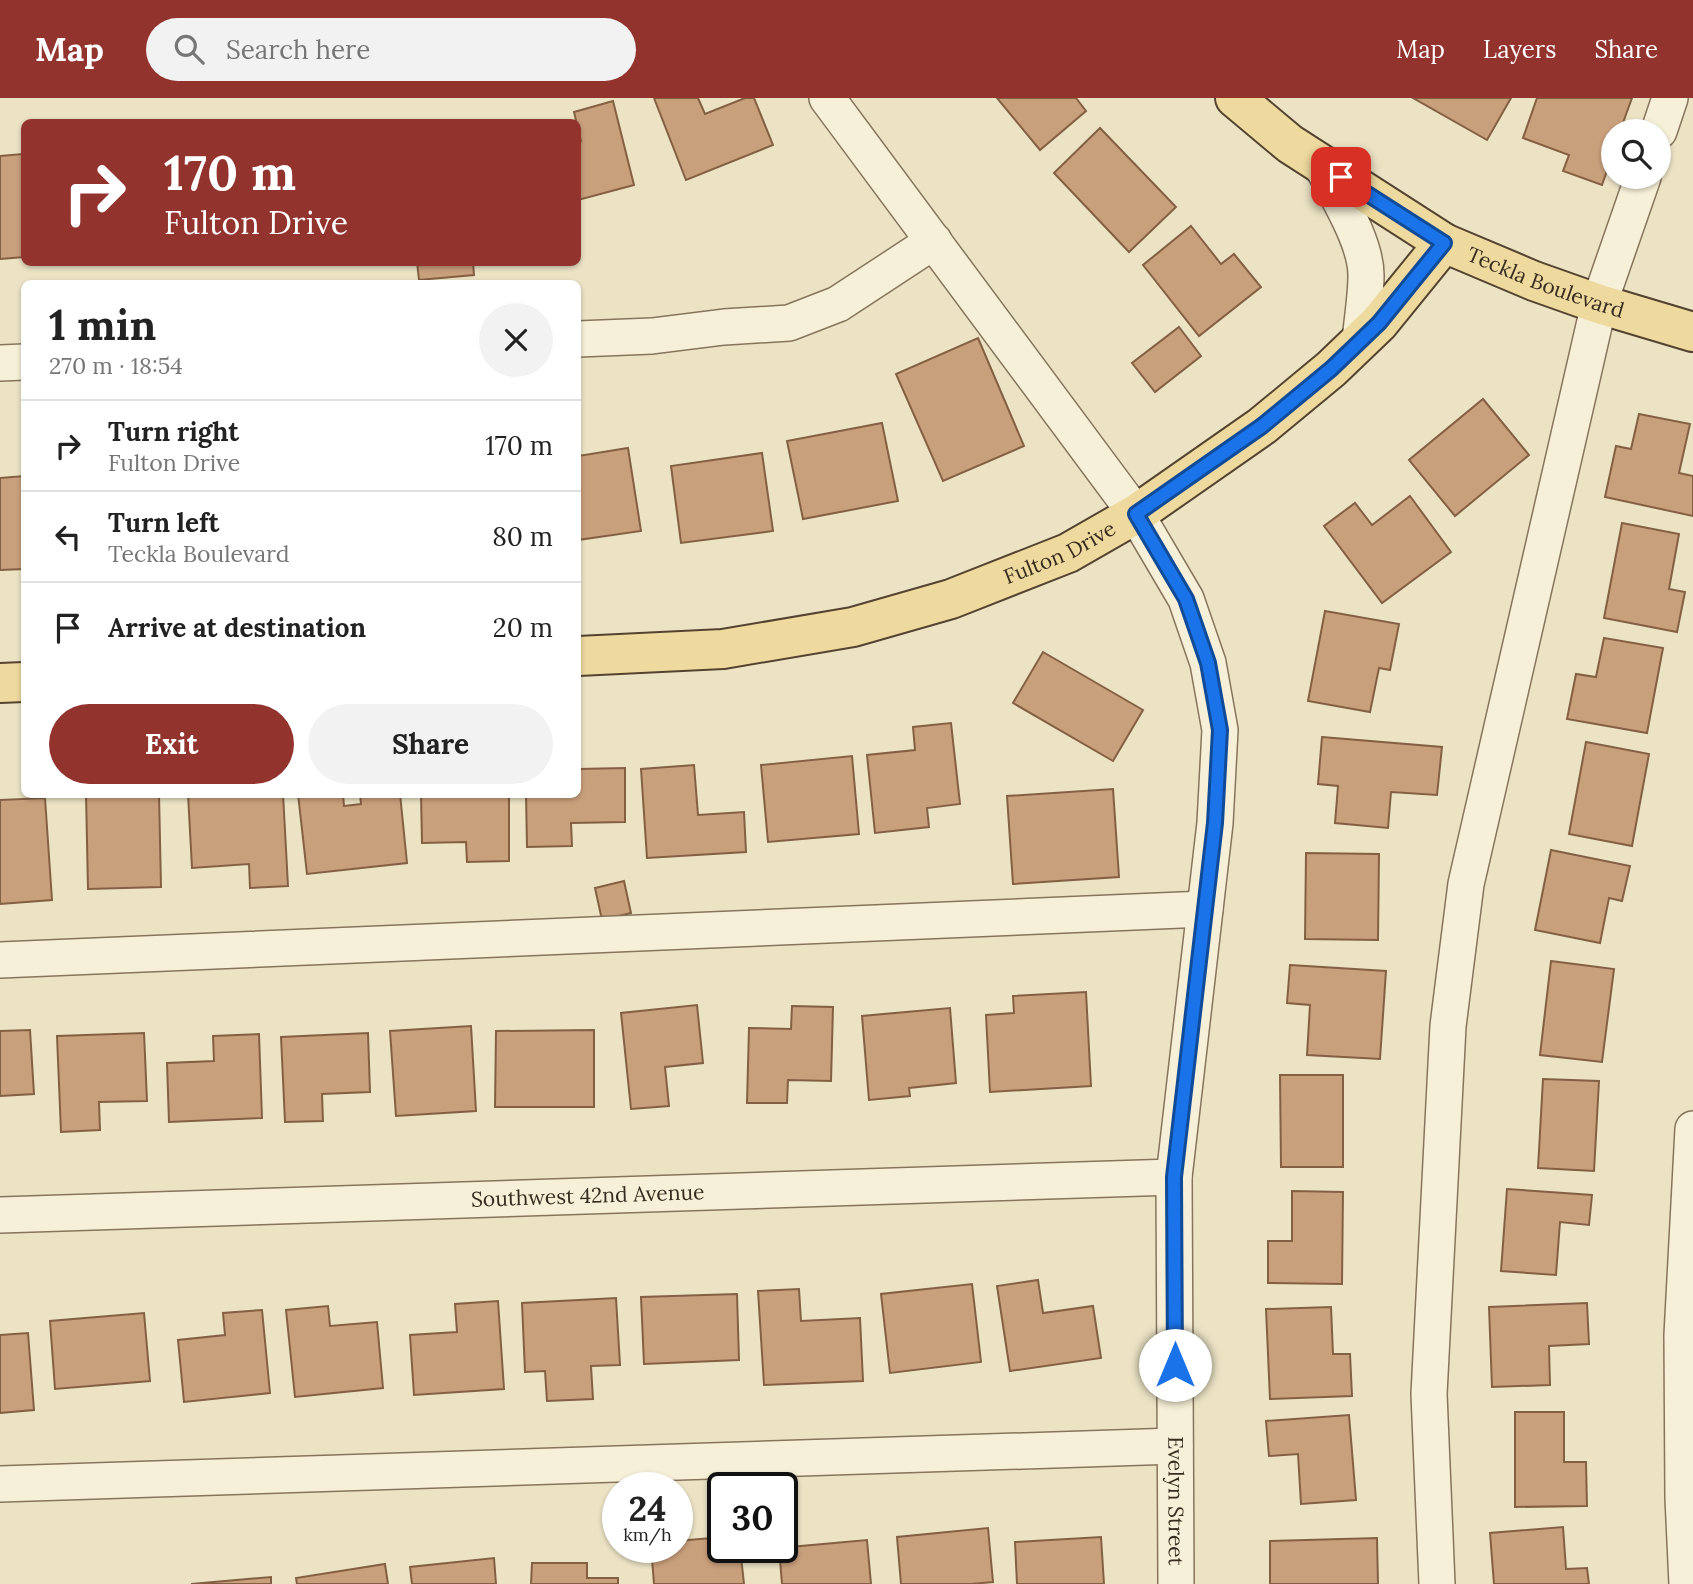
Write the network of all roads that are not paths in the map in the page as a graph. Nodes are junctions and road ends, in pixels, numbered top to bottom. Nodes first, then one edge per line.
1 (827, 98) edge
2 (1235, 98) edge
3 (1670, 98) edge
4 (1663, 119) edge
5 (1321, 164) junction
6 (1639, 189) edge
7 (934, 241) junction
8 (1444, 243) junction
9 (1600, 304) junction
10 (1693, 332) edge
11 (581, 339) edge
12 (1360, 341) junction
13 (21, 362) edge
14 (0, 363) edge
15 (1136, 514) junction
16 (581, 656) edge
17 (21, 682) edge
18 (0, 683) edge
19 (1205, 909) junction
20 (0, 960) edge
21 (1693, 1129) edge
22 (1174, 1177) junction
23 (0, 1215) edge
24 (1175, 1446) junction
25 (0, 1484) edge
26 (1176, 1584) edge
27 (1437, 1584) edge
28 (1687, 1584) edge

1 - 7 street, Evelyn Street
2 - 5 main road, Teckla Boulevard
3 - 4 street
5 - 8 main road, Teckla Boulevard
5 - 12 street
6 - 9 street
7 - 11 street
7 - 15 street, Evelyn Street
8 - 9 main road, Teckla Boulevard
8 - 12 main road, Fulton Drive
9 - 10 main road, Teckla Boulevard
9 - 27 street
12 - 15 main road, Fulton Drive
13 - 14 street
15 - 16 main road, Fulton Drive
15 - 19 street, Evelyn Street
17 - 18 main road
19 - 20 street
19 - 22 street, Evelyn Street
21 - 28 street
22 - 23 street, Southwest 42nd Avenue
22 - 24 street, Evelyn Street
24 - 25 street
24 - 26 street, Evelyn Street

